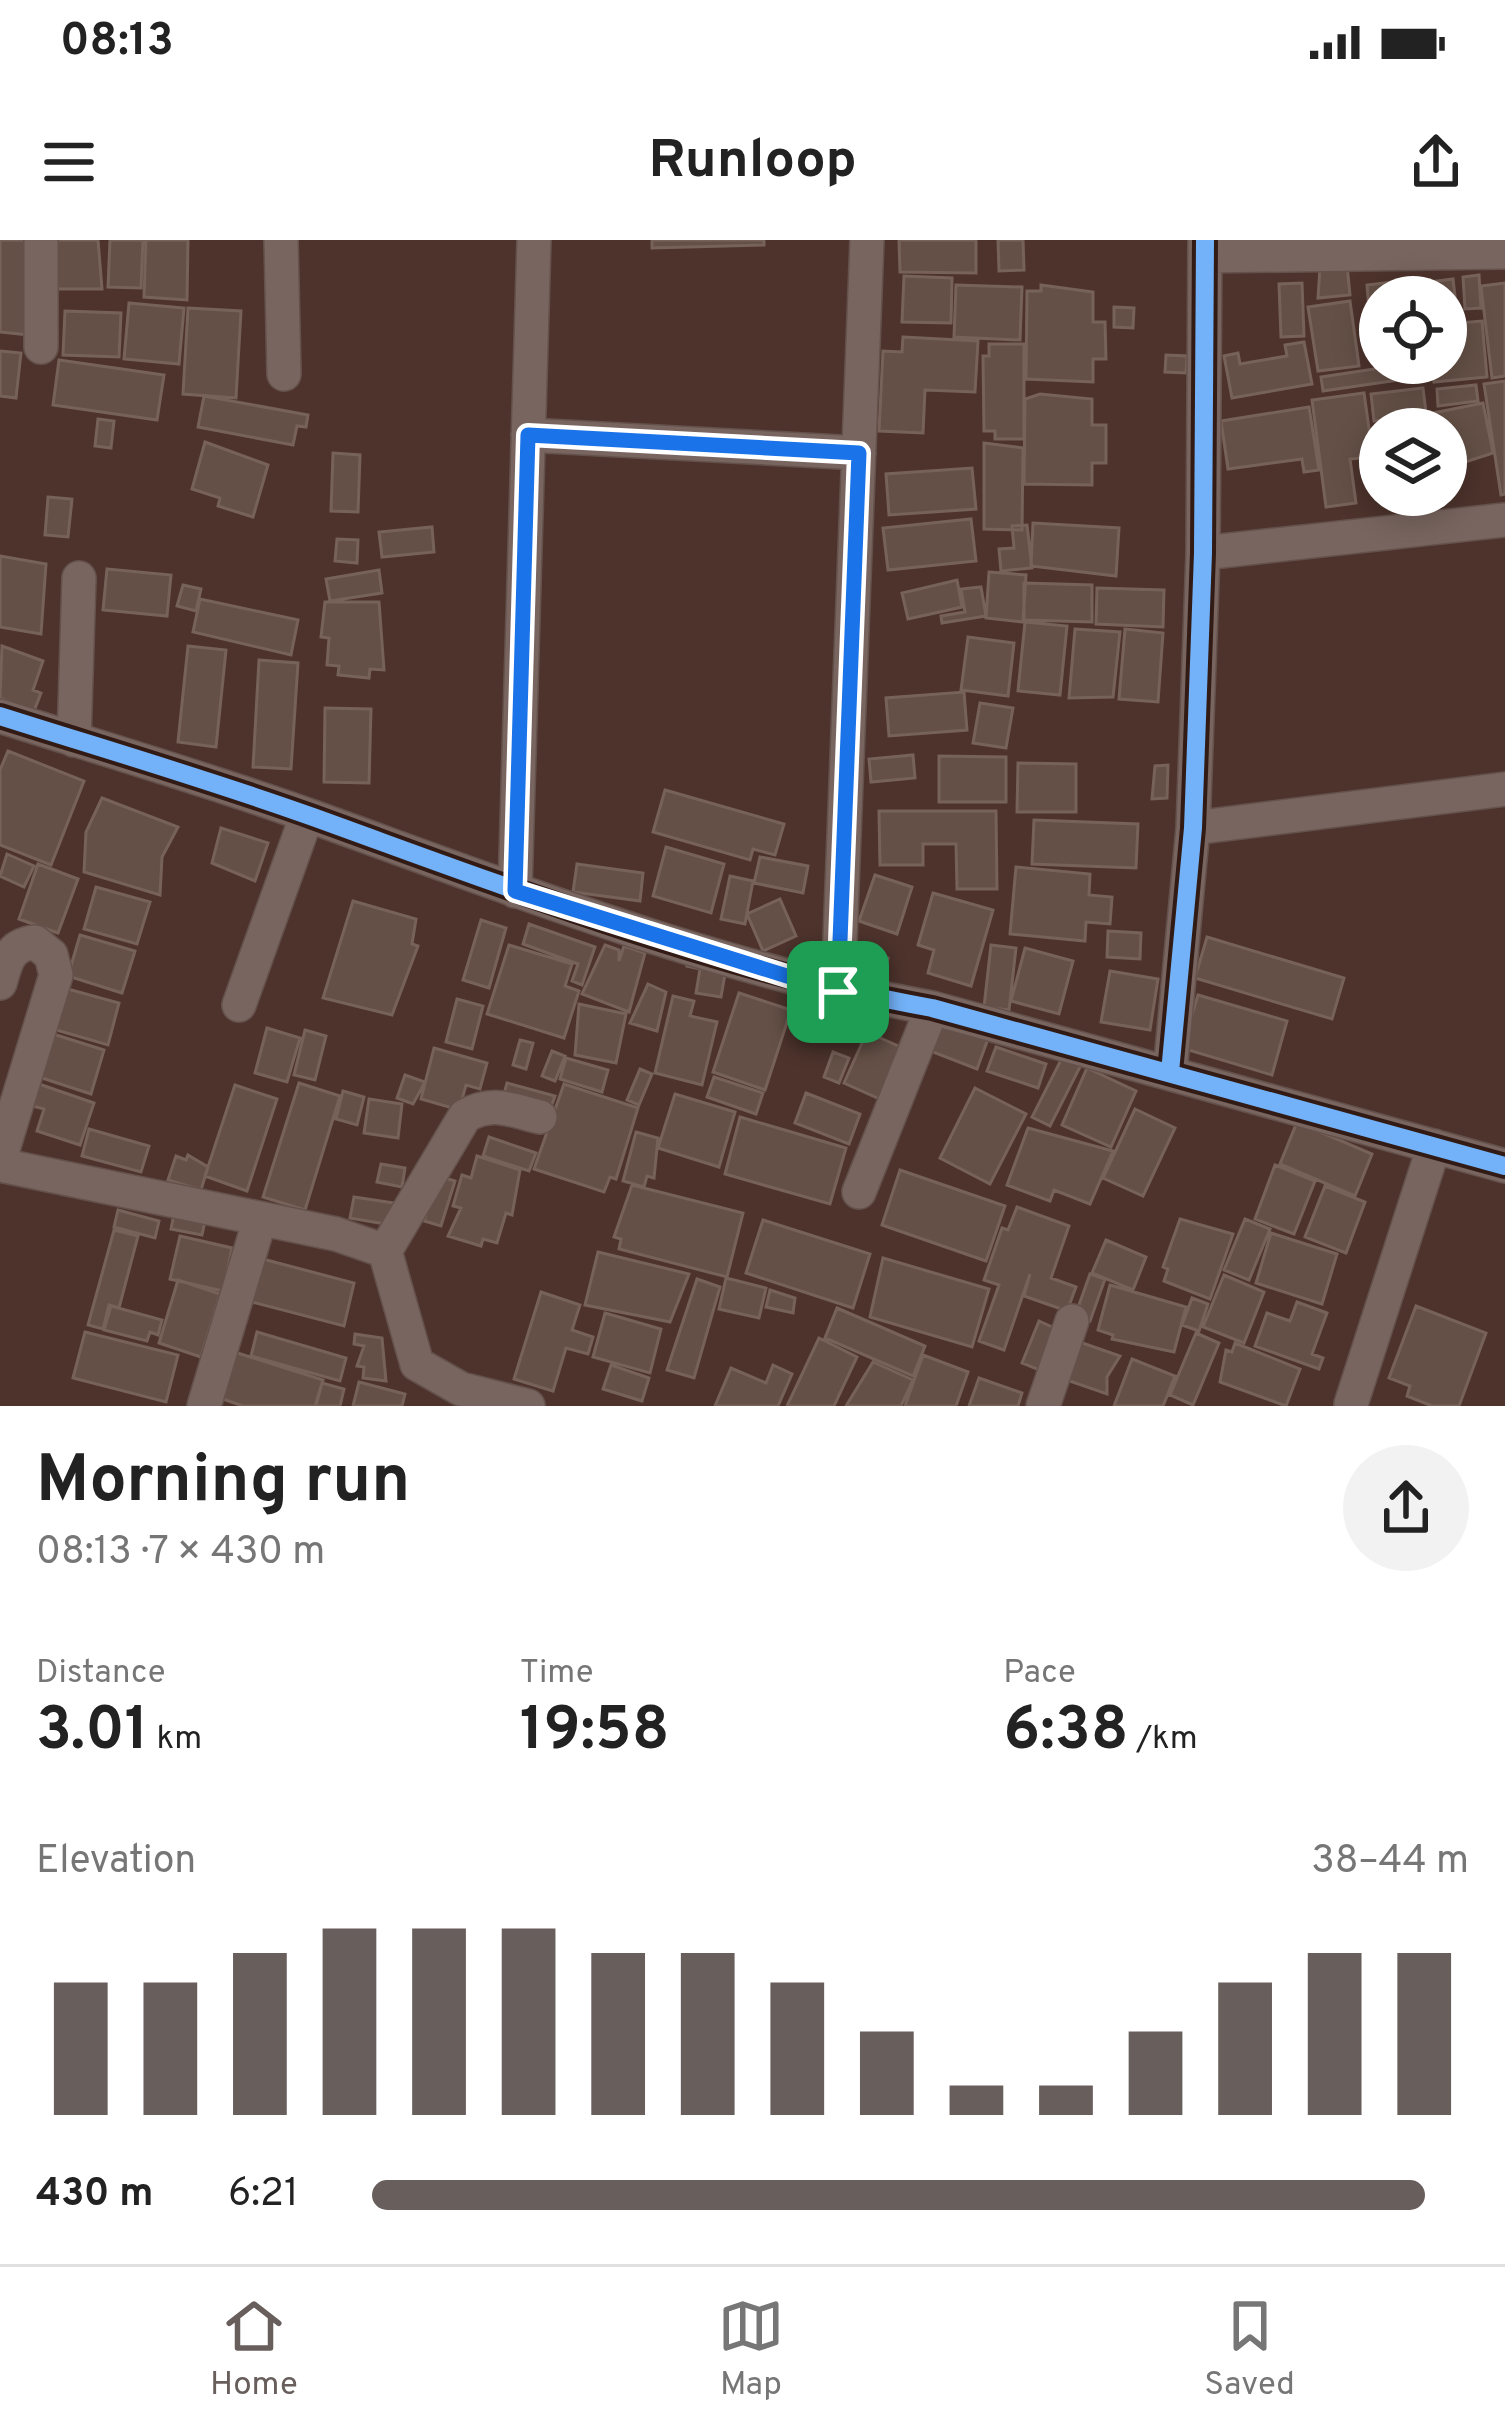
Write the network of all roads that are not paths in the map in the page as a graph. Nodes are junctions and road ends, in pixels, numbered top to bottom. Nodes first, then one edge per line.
1 (41, 240) edge
2 (281, 240) edge
3 (534, 240) edge
4 (867, 240) edge
5 (1205, 248) edge
6 (1505, 252) edge
7 (41, 347) dead end
8 (284, 374) dead end
9 (528, 435) junction
10 (859, 453) junction
11 (1505, 520) edge
12 (1204, 553) junction
13 (79, 578) dead end
14 (0, 716) edge
15 (74, 740) junction
16 (1505, 789) edge
17 (308, 815) junction
18 (1193, 828) junction
19 (515, 891) junction
20 (0, 983) edge
21 (838, 992) junction
22 (239, 1004) dead end
23 (932, 1008) junction
24 (1170, 1072) junction
25 (540, 1118) dead end
26 (1434, 1146) junction
27 (0, 1162) edge
28 (1505, 1166) edge
29 (859, 1192) dead end
30 (260, 1219) junction
31 (385, 1251) junction
32 (1072, 1321) dead end
33 (1351, 1404) edge
34 (204, 1406) edge
35 (528, 1406) edge
36 (1043, 1406) edge

1 - 7 street
2 - 8 street
3 - 9 street
4 - 10 street
5 - 6 street
5 - 12 street
9 - 10 street
9 - 19 street
10 - 21 street
11 - 12 street
12 - 18 street
13 - 15 street
14 - 15 street
15 - 17 street
16 - 18 street
17 - 19 street
17 - 22 street
18 - 24 street
19 - 21 street
20 - 27 street
21 - 23 street
23 - 24 street
23 - 29 street
24 - 26 street
25 - 31 street
26 - 28 street
26 - 33 street
27 - 30 street
30 - 31 street
30 - 34 street
31 - 35 street
32 - 36 street

